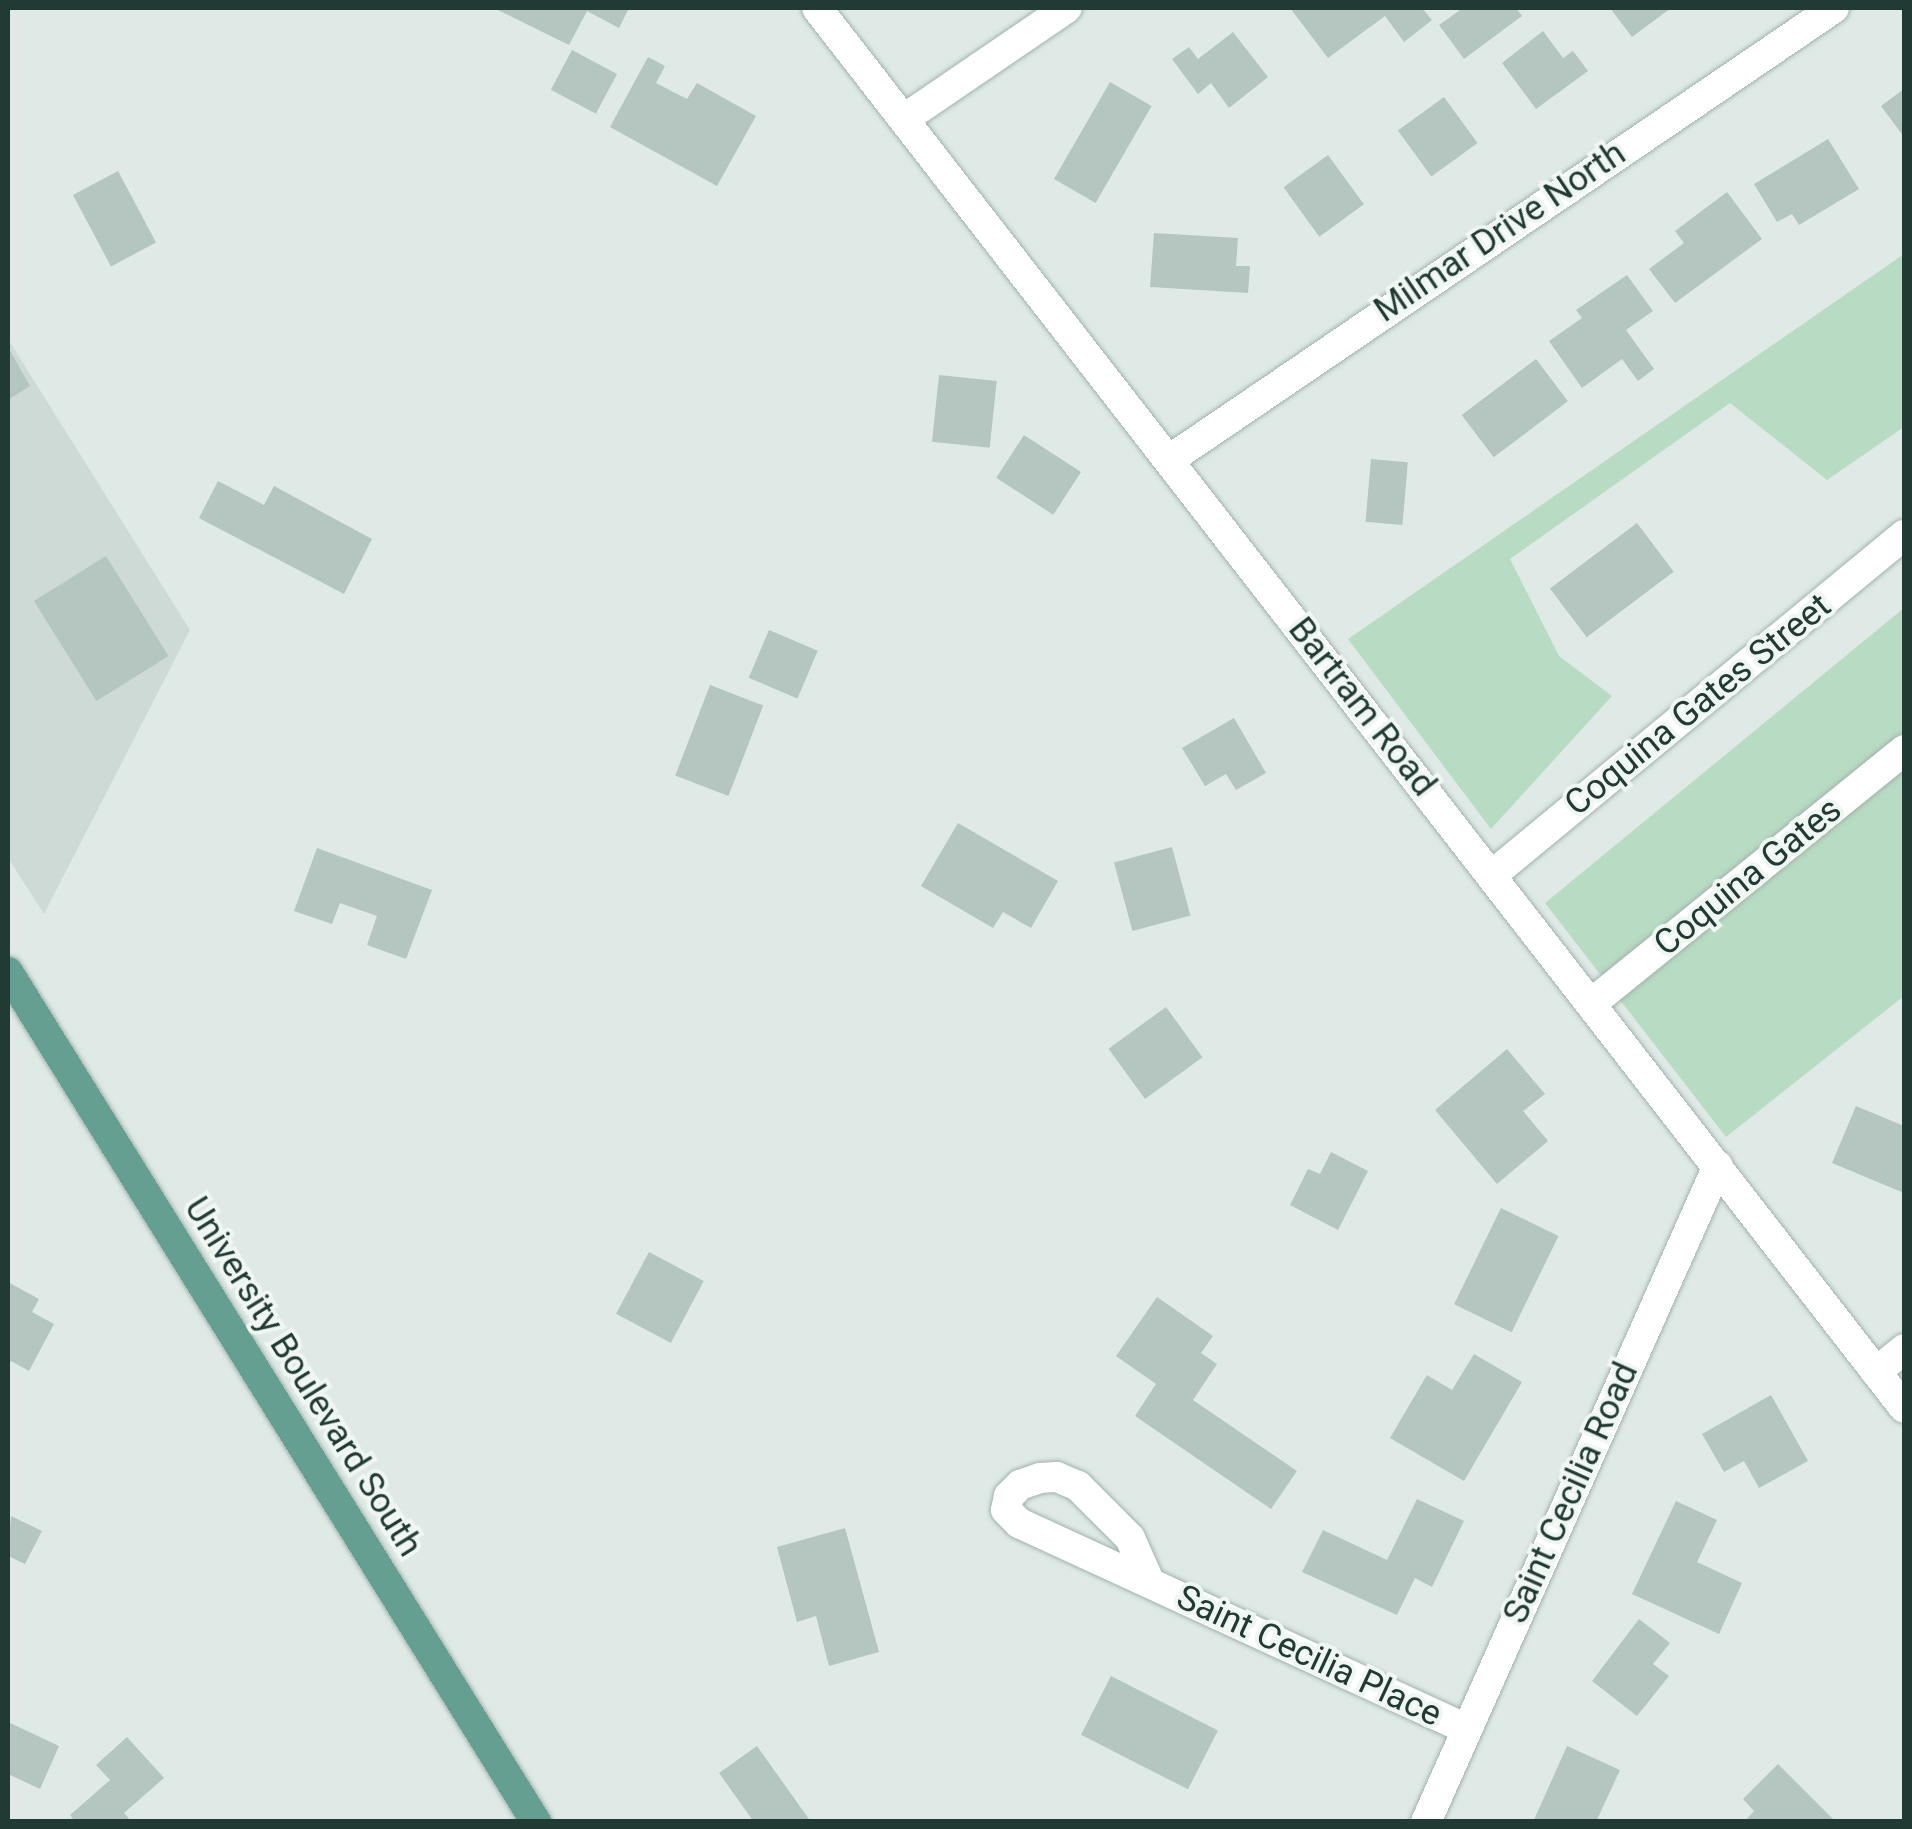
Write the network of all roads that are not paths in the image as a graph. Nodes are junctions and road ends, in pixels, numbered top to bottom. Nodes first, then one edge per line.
1 (817, 8) edge
2 (1068, 8) edge
3 (1834, 8) edge
4 (904, 118) junction
5 (1169, 460) junction
6 (1904, 536) edge
7 (1904, 750) edge
8 (1492, 875) junction
9 (8, 972) edge
10 (1592, 1003) junction
11 (1718, 1166) junction
12 (1904, 1349) edge
13 (1876, 1372) junction
14 (1904, 1408) edge
15 (1150, 1583) dead end
16 (1467, 1729) junction
17 (536, 1822) edge
18 (1426, 1822) edge

1 - 4 street, Bartram Road
2 - 4 street
3 - 5 street, Milmar Drive North
4 - 5 street, Bartram Road
5 - 8 street, Bartram Road
6 - 8 street, Coquina Gates Street
7 - 10 street, Coquina Gates
8 - 10 street, Bartram Road
9 - 17 main road, University Boulevard South
10 - 11 street, Bartram Road
11 - 13 street, Bartram Road
11 - 16 street, Saint Cecilia Road
12 - 13 street
13 - 14 street, Bartram Road
15 - 16 street, Saint Cecilia Place
16 - 18 street, Saint Cecilia Road

